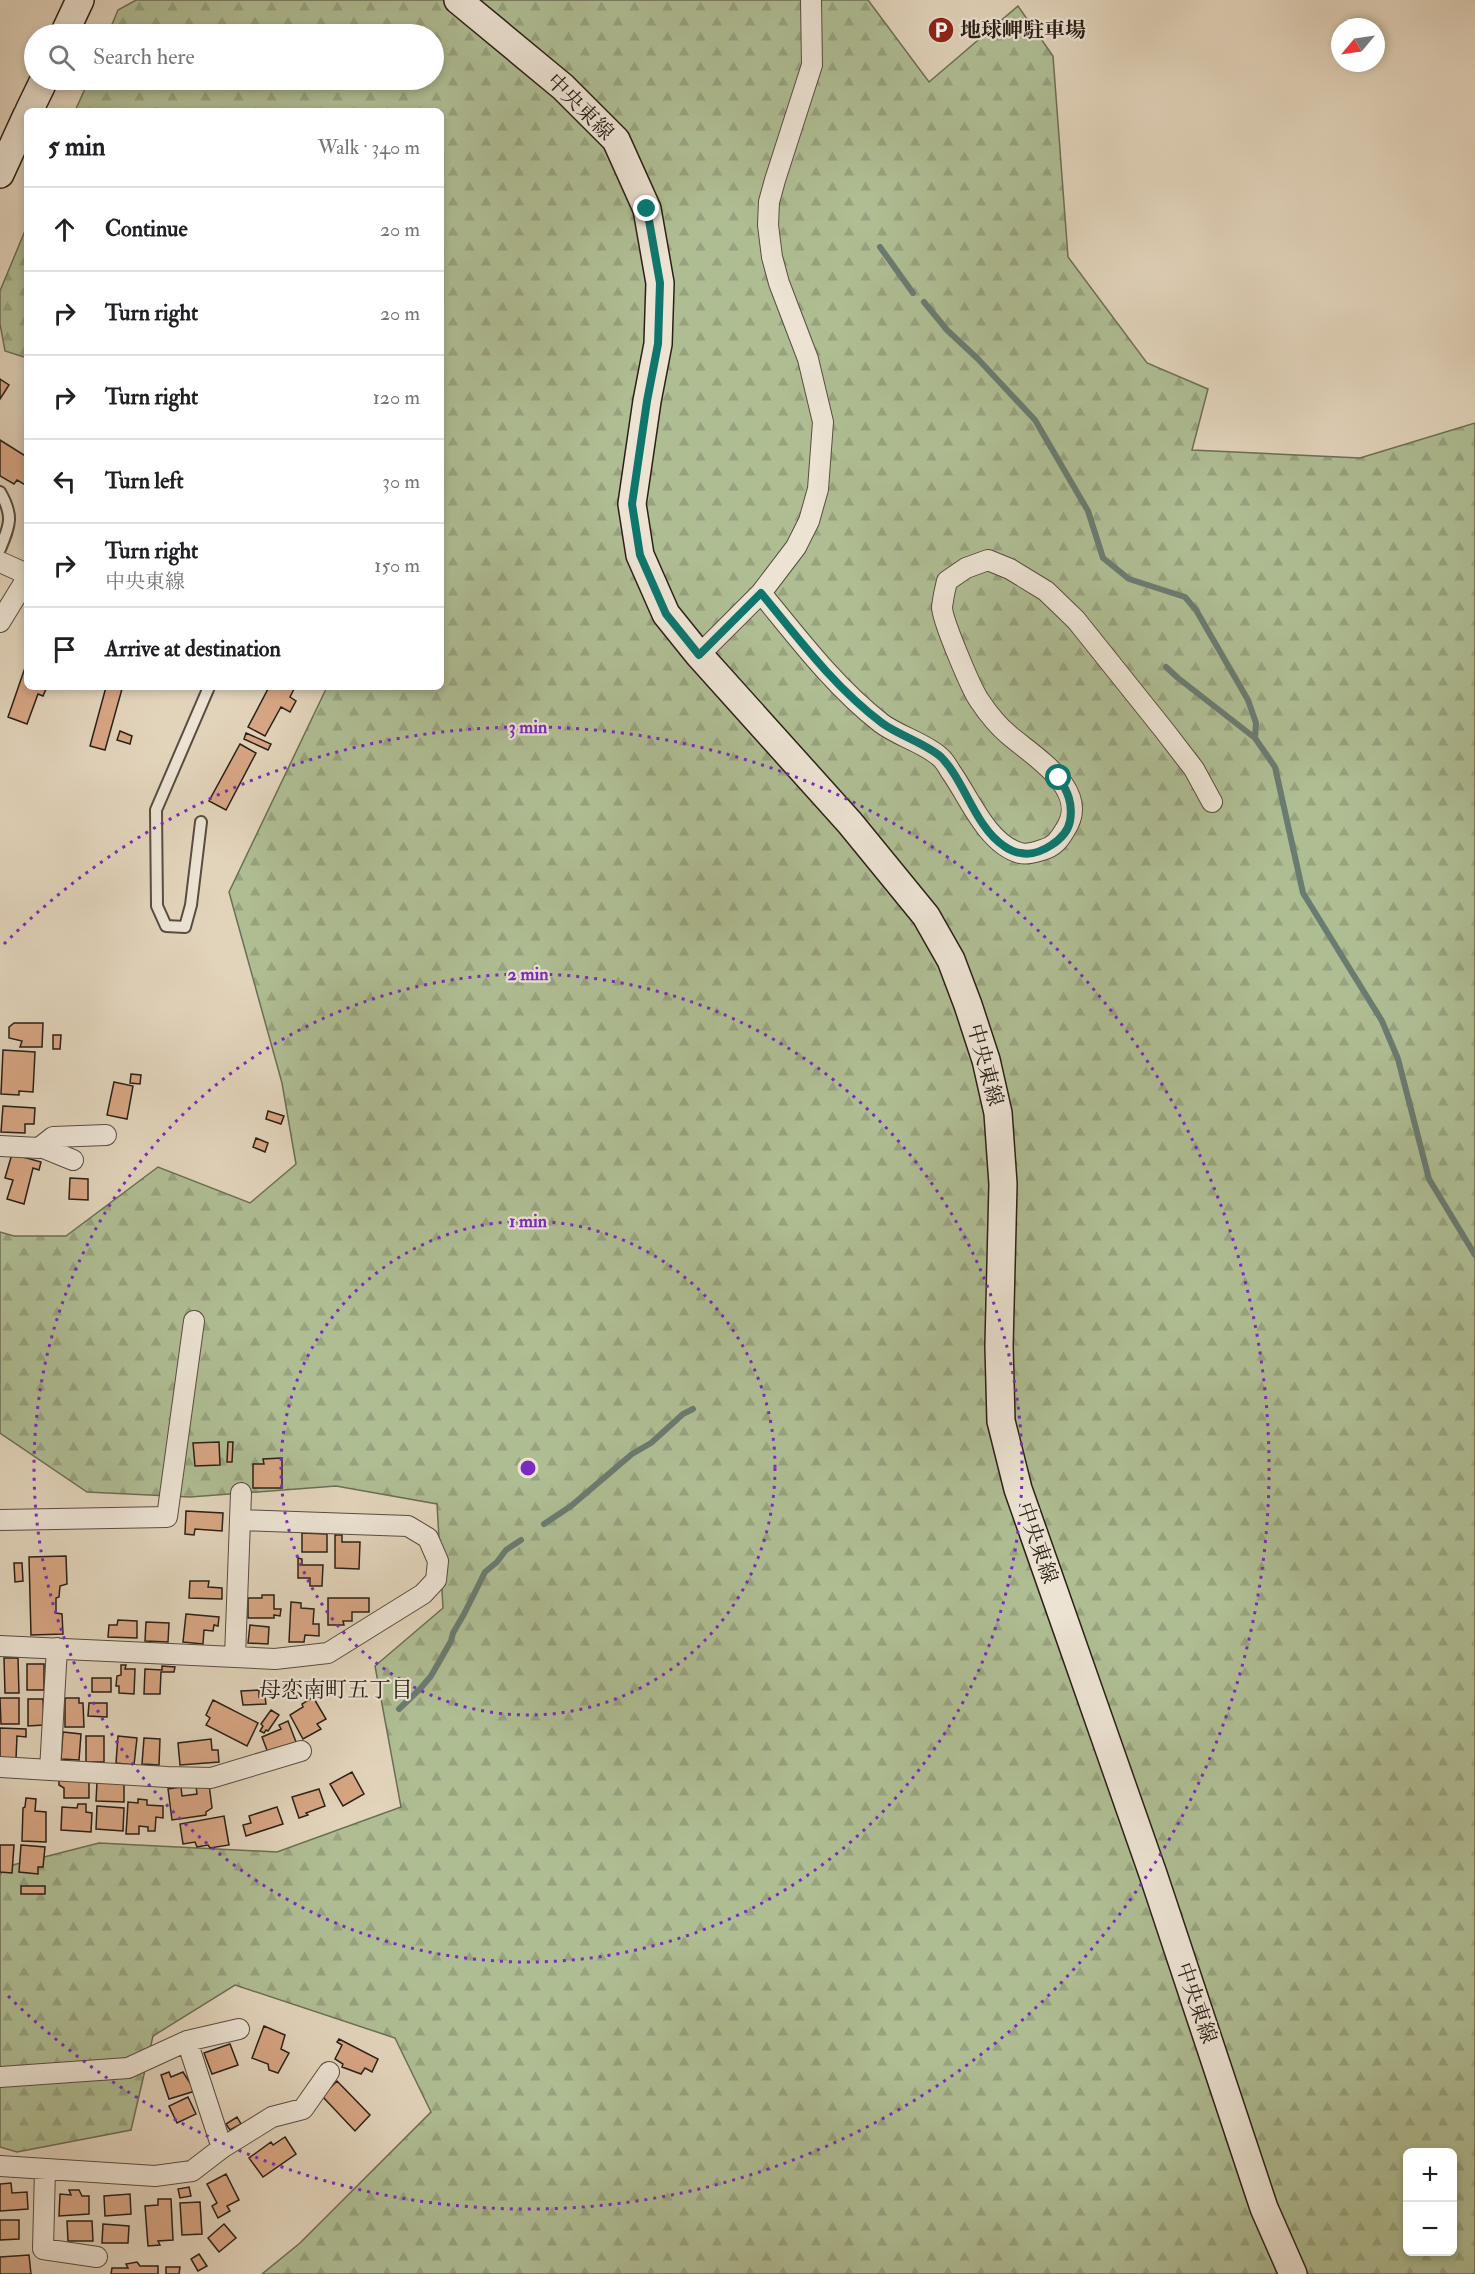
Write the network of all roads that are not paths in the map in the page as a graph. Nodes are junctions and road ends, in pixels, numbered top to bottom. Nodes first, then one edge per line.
1 (80, 0) edge
2 (458, 0) edge
3 (811, 0) edge
4 (69, 24) edge
5 (39, 90) edge
6 (30, 108) edge
7 (24, 122) edge
8 (0, 174) edge
9 (0, 492) edge
10 (0, 549) edge
11 (0, 562) edge
12 (24, 574) edge
13 (24, 581) edge
14 (761, 593) junction
15 (0, 622) edge
16 (699, 655) junction
17 (208, 690) edge
18 (1212, 802) dead end
19 (201, 822) dead end
20 (106, 1135) dead end
21 (0, 1146) edge
22 (41, 1147) junction
23 (73, 1160) dead end
24 (194, 1321) dead end
25 (241, 1493) dead end
26 (0, 1520) edge
27 (240, 1520) junction
28 (0, 1646) edge
29 (57, 1648) junction
30 (235, 1657) junction
31 (301, 1751) dead end
32 (0, 1767) edge
33 (50, 1770) junction
34 (239, 2029) dead end
35 (187, 2041) junction
36 (329, 2072) dead end
37 (0, 2077) edge
38 (222, 2148) junction
39 (0, 2166) edge
40 (45, 2169) junction
41 (97, 2257) dead end
42 (1293, 2274) edge

1 - 4 street
2 - 16 street, 中央東線
3 - 14 street
5 - 6 street
7 - 8 street
9 - 10 lane
11 - 12 street
13 - 15 street
14 - 16 street
14 - 18 street
16 - 42 street, 中央東線
17 - 19 lane
20 - 22 street
21 - 22 street
22 - 23 street
24 - 26 street
25 - 27 street
27 - 30 street
27 - 30 street
28 - 29 street
29 - 30 street
29 - 33 street
31 - 33 street
32 - 33 street
34 - 35 street
35 - 37 street
35 - 38 street
36 - 38 street
38 - 40 street
39 - 40 street
40 - 41 street

